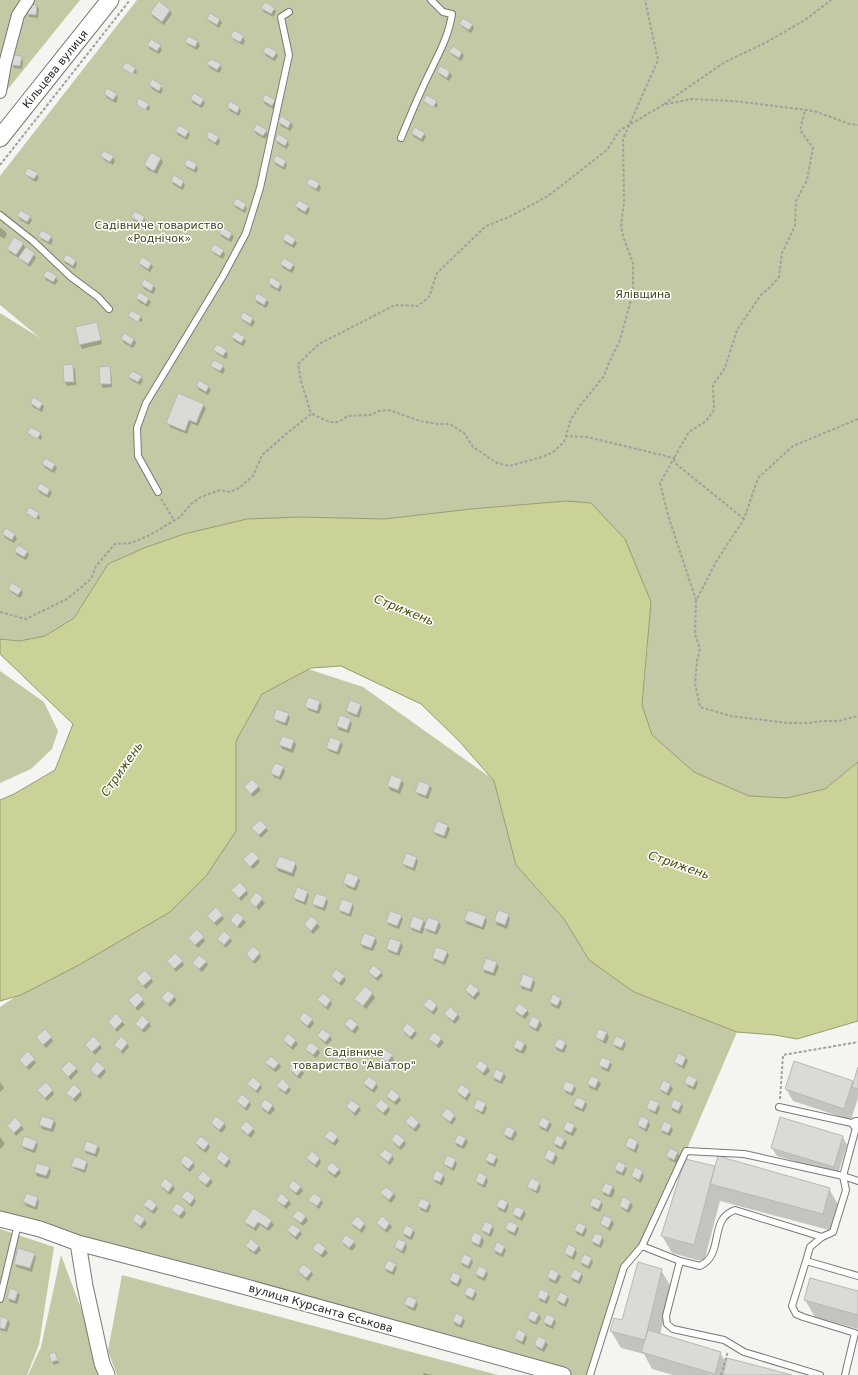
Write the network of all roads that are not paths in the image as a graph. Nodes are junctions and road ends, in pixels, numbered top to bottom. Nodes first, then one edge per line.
1 (28, 0) edge
2 (110, 0) edge
3 (432, 0) edge
4 (289, 12) dead end
5 (0, 92) edge
6 (0, 138) edge
7 (401, 138) dead end
8 (0, 216) edge
9 (109, 309) dead end
10 (158, 492) road end
11 (779, 1107) road end
12 (857, 1124) edge
13 (843, 1176) junction
14 (858, 1181) edge
15 (0, 1219) edge
16 (18, 1224) junction
17 (822, 1237) junction
18 (78, 1243) junction
19 (642, 1246) junction
20 (680, 1261) junction
21 (806, 1261) junction
22 (858, 1276) edge
23 (0, 1298) edge
24 (857, 1334) edge
25 (107, 1375) edge
26 (563, 1375) edge
27 (590, 1375) edge
28 (820, 1375) edge
29 (845, 1375) edge

1 - 5 street
2 - 6 main road, Кільцева вулиця
3 - 7 lane
4 - 10 lane
8 - 9 lane
11 - 12 lane
12 - 13 lane
13 - 14 lane
13 - 17 lane
13 - 19 lane
15 - 16 street, вулиця Курсанта Єськова
16 - 18 street, вулиця Курсанта Єськова
16 - 23 lane
17 - 20 lane
17 - 21 lane
18 - 25 street
18 - 26 street, вулиця Курсанта Єськова
19 - 20 lane
19 - 27 lane
20 - 28 lane
21 - 22 lane
21 - 24 lane
24 - 29 lane

